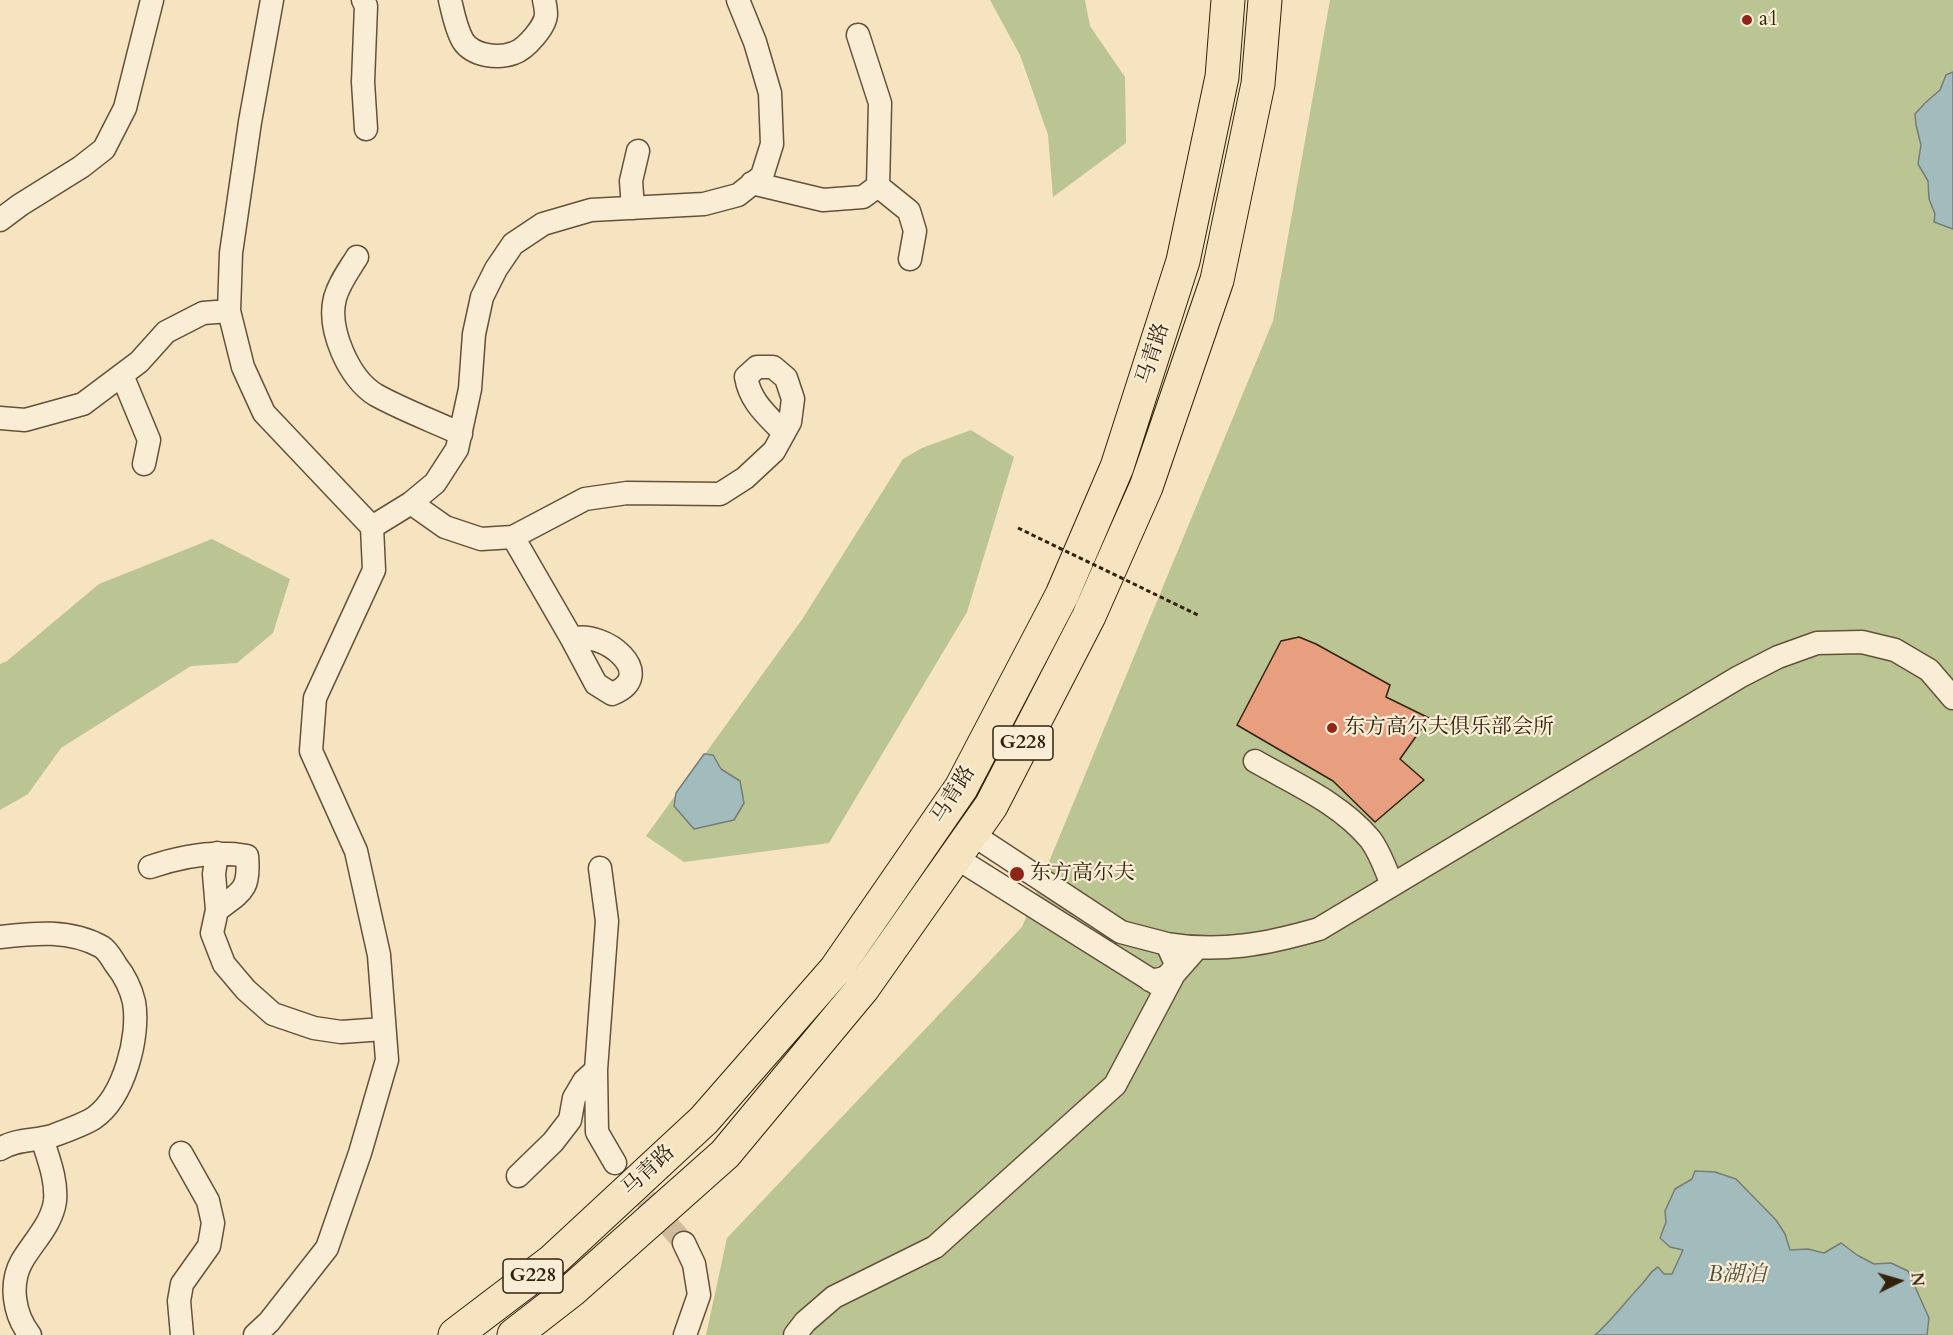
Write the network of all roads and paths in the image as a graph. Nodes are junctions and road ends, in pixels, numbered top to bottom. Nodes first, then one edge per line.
1 (152, 0) edge
2 (272, 0) edge
3 (363, 0) edge
4 (450, 0) edge
5 (544, 0) edge
6 (738, 0) edge
7 (1228, 0) edge
8 (1264, 0) edge
9 (858, 35) dead end
10 (366, 129) dead end
11 (638, 151) dead end
12 (752, 183) junction
13 (878, 186) junction
14 (633, 208) junction
15 (2, 214) edge
16 (357, 257) dead end
17 (910, 259) dead end
18 (228, 311) junction
19 (122, 375) junction
20 (2, 421) edge
21 (784, 433) dead end
22 (461, 434) junction
23 (144, 464) dead end
24 (411, 502) junction
25 (372, 527) junction
26 (1018, 528) dead end
27 (513, 537) junction
28 (1200, 616) dead end
29 (572, 639) dead end
30 (1953, 698) edge
31 (1255, 761) dead end
32 (963, 845) junction
33 (217, 853) junction
34 (150, 867) dead end
35 (600, 868) dead end
36 (1392, 885) junction
37 (217, 910) junction
38 (0, 937) edge
39 (1167, 944) junction
40 (1196, 949) junction
41 (1158, 985) junction
42 (384, 1029) junction
43 (596, 1070) junction
44 (42, 1138) junction
45 (0, 1149) edge
46 (181, 1153) dead end
47 (615, 1163) tunnel mouth
48 (518, 1176) dead end
49 (684, 1243) tunnel mouth
50 (30, 1335) edge
51 (182, 1335) edge
52 (255, 1335) edge
53 (455, 1335) edge
54 (514, 1335) edge
55 (685, 1335) edge
56 (795, 1335) edge

1 - 15 lane
2 - 18 lane
3 - 10 lane
4 - 5 lane
6 - 12 lane
7 - 53 highway, 马青路 / G228
8 - 32 highway, 马青路 / G228
9 - 13 lane
11 - 14 lane
12 - 13 lane
12 - 14 lane
13 - 17 lane
14 - 22 lane
16 - 22 lane
18 - 19 lane
18 - 25 lane
19 - 20 lane
19 - 23 lane
21 - 27 lane
22 - 24 lane
24 - 25 lane
24 - 27 lane
25 - 42 lane
26 - 28 path, bridge
27 - 29 lane
30 - 36 lane
31 - 36 lane
32 - 39 lane
32 - 41 lane
32 - 54 highway, 马青路 / G228
33 - 34 lane
33 - 37 lane
33 - 37 lane
35 - 43 lane
36 - 40 lane
37 - 42 lane
38 - 44 lane
39 - 40 lane
39 - 41 lane
40 - 41 lane
41 - 56 lane
42 - 52 lane
43 - 47 lane
43 - 48 lane
44 - 45 lane
44 - 50 lane
46 - 51 lane
49 - 55 lane

